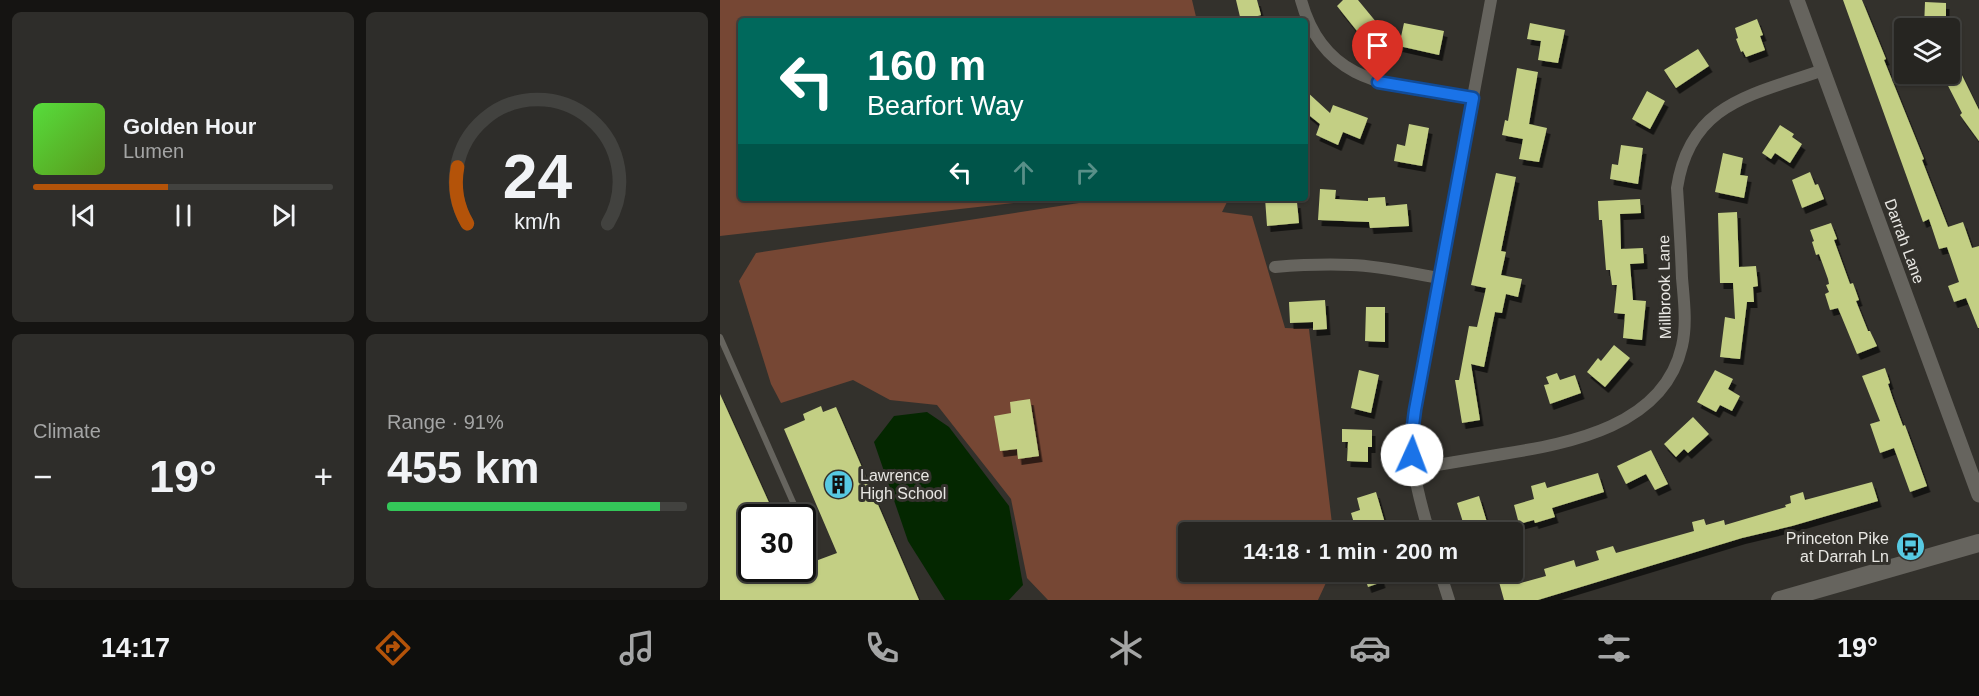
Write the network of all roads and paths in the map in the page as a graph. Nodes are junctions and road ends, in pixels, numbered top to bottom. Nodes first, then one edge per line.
1 (1301, 0) edge
2 (1491, 0) edge
3 (1797, 0) edge
4 (1306, 18) edge
5 (1308, 22) edge
6 (1823, 70) junction
7 (1473, 98) junction
8 (1275, 267) dead end
9 (1439, 278) junction
10 (720, 337) edge
11 (1413, 469) junction
12 (1979, 495) edge
13 (794, 504) edge
14 (1426, 522) edge
15 (1979, 543) edge
16 (1443, 582) edge
17 (1449, 600) edge
18 (1780, 600) edge

1 - 4 street
2 - 7 street
3 - 6 street, Darrah Lane
5 - 7 street
6 - 11 street, Millbrook Lane
6 - 12 street, Darrah Lane
7 - 9 street
8 - 9 street
9 - 11 street
10 - 13 lane
11 - 14 street
15 - 18 main road
16 - 17 street

